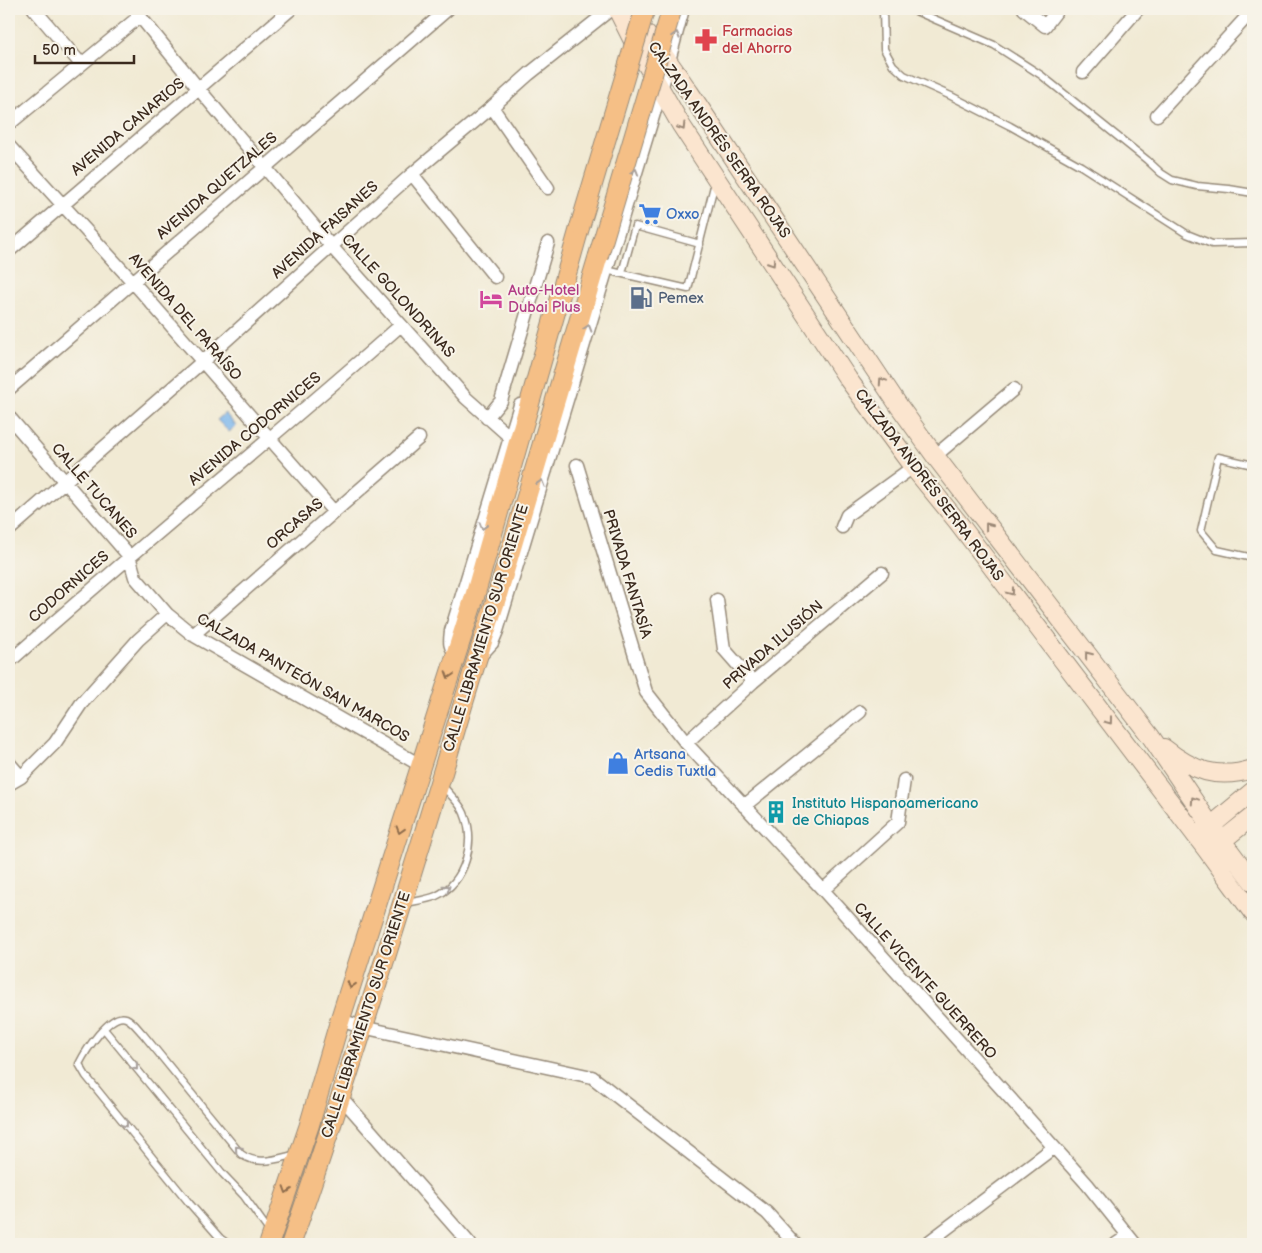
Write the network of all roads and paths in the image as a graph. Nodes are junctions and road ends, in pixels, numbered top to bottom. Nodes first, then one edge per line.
1 (34, 9) edge
2 (291, 9) edge
3 (448, 9) edge
4 (672, 9) edge
5 (683, 9) edge
6 (883, 9) edge
7 (911, 9) edge
8 (1024, 9) edge
9 (1058, 9) edge
10 (1138, 9) edge
11 (1253, 10) edge
12 (137, 12) edge
13 (629, 19) edge
14 (668, 62) junction
15 (81, 64) junction
16 (1083, 72) dead end
17 (198, 88) junction
18 (660, 90) junction
19 (492, 107) junction
20 (1157, 115) dead end
21 (9, 124) edge
22 (9, 146) edge
23 (265, 166) junction
24 (412, 174) junction
25 (716, 178) junction
26 (548, 188) dead end
27 (1253, 193) edge
28 (62, 204) junction
29 (620, 221) junction
30 (636, 226) junction
31 (1253, 242) edge
32 (548, 243) dead end
33 (700, 244) junction
34 (331, 246) junction
35 (9, 252) edge
36 (606, 270) junction
37 (622, 273) junction
38 (495, 277) dead end
39 (133, 282) junction
40 (401, 325) junction
41 (202, 362) junction
42 (9, 389) edge
43 (1014, 389) dead end
44 (898, 406) junction
45 (9, 418) edge
46 (487, 418) junction
47 (878, 419) junction
48 (510, 437) junction
49 (269, 438) junction
50 (419, 438) dead end
51 (935, 456) junction
52 (577, 465) dead end
53 (1253, 465) edge
54 (914, 467) junction
55 (64, 481) junction
56 (334, 512) junction
57 (842, 527) dead end
58 (9, 530) edge
59 (129, 556) junction
60 (1253, 558) edge
61 (882, 573) dead end
62 (717, 600) dead end
63 (167, 614) junction
64 (193, 635) junction
65 (457, 653) junction
66 (476, 657) junction
67 (9, 662) edge
68 (753, 682) junction
69 (646, 692) joint
70 (860, 712) dead end
71 (1151, 737) junction
72 (686, 743) junction
73 (9, 763) edge
74 (420, 765) junction
75 (1253, 769) edge
76 (21, 777) junction
77 (904, 780) dead end
78 (440, 782) junction
79 (9, 784) edge
80 (1253, 791) edge
81 (744, 806) junction
82 (1253, 816) edge
83 (1211, 826) junction
84 (1222, 840) junction
85 (1201, 842) junction
86 (1253, 882) edge
87 (822, 890) junction
88 (402, 904) junction
89 (1253, 913) edge
90 (340, 1020) junction
91 (362, 1027) junction
92 (104, 1029) junction
93 (340, 1096) junction
94 (1053, 1148) junction
95 (299, 1154) junction
96 (270, 1240) edge
97 (1131, 1240) edge
98 (228, 1244) edge
99 (291, 1244) edge
100 (470, 1244) edge
101 (795, 1244) edge
102 (926, 1244) edge
103 (1116, 1244) edge

1 - 15 street
2 - 17 street, AVENIDA CANARIOS
3 - 23 street, AVENIDA QUETZALES
4 - 66 main road, CALLE LIBRAMIENTO SUR ORIENTE, bridge
14 -> 5 street
6 - 31 lane
7 - 27 lane
8 - 9 street
10 - 16 street
11 - 20 street
12 - 15 street
12 - 17 street, CALLE GOLONDRINAS
13 - 14 main road, CALZADA ANDRÉS SERRA ROJAS
13 - 18 main road, CALZADA ANDRÉS SERRA ROJAS
13 - 19 street, AVENIDA FAISANES
13 - 48 street
13 - 65 main road, CALLE LIBRAMIENTO SUR ORIENTE, bridge
14 - 18 street
44 -> 14 main road, CALZADA ANDRÉS SERRA ROJAS
15 - 21 street
17 - 23 street, CALLE GOLONDRINAS
17 - 28 street, AVENIDA CANARIOS
18 -> 25 main road, CALZADA ANDRÉS SERRA ROJAS
29 -> 18 street
19 - 24 street, AVENIDA FAISANES
19 - 26 street
22 - 28 street, AVENIDA DEL PARAÍSO
23 - 34 street, CALLE GOLONDRINAS
23 - 39 street, AVENIDA QUETZALES
24 - 34 street, AVENIDA FAISANES
24 - 38 street
25 - 33 lane
25 -> 47 main road, CALZADA ANDRÉS SERRA ROJAS
28 - 35 street, AVENIDA CANARIOS
28 - 39 street, AVENIDA DEL PARAÍSO
29 - 30 lane
29 - 36 street
30 - 33 lane
30 - 37 lane
32 - 46 street
33 - 37 lane
34 - 40 street, CALLE GOLONDRINAS
34 - 41 street, AVENIDA FAISANES
36 - 37 lane
66 -> 36 street
39 - 41 street, AVENIDA DEL PARAÍSO
39 - 42 street, AVENIDA QUETZALES
40 - 46 street, CALLE GOLONDRINAS
40 - 49 street, AVENIDA CODORNICES
41 - 49 street, AVENIDA DEL PARAÍSO
41 - 55 street, AVENIDA FAISANES
43 - 51 street
44 - 47 main road
44 - 51 main road, CALZADA ANDRÉS SERRA ROJAS
45 - 55 street, CALLE TUCANES
46 - 48 street, CALLE GOLONDRINAS
47 - 54 main road, CALZADA ANDRÉS SERRA ROJAS
48 -> 65 street
49 - 56 street, AVENIDA DEL PARAÍSO
49 - 59 street, AVENIDA CODORNICES
50 - 56 street, ORCASAS
71 -> 51 main road, CALZADA ANDRÉS SERRA ROJAS
52 - 69 street, PRIVADA FANTASÍA
53 - 60 lane
54 - 57 street
54 -> 85 main road, CALZADA ANDRÉS SERRA ROJAS
55 - 58 street, AVENIDA FAISANES
55 - 59 street, CALLE TUCANES
56 - 64 street, ORCASAS
59 - 63 street, CALLE TUCANES
59 - 67 street, CODORNICES
61 - 68 street, PRIVADA ILUSIÓN
62 - 68 street
63 - 64 street, CALZADA PANTEÓN SAN MARCOS
63 - 76 street
64 - 74 street, CALZADA PANTEÓN SAN MARCOS
65 -> 74 main road, CALLE LIBRAMIENTO SUR ORIENTE
66 - 78 main road, CALLE LIBRAMIENTO SUR ORIENTE
68 - 72 street, PRIVADA ILUSIÓN
69 - 72 street, CALLE VICENTE GUERRERO
70 - 81 street
71 - 75 main road
83 -> 71 main road, CALZADA ANDRÉS SERRA ROJAS
72 - 81 street, CALLE VICENTE GUERRERO
73 - 76 street
74 -> 90 main road, CALLE LIBRAMIENTO SUR ORIENTE
76 - 79 street
77 - 87 street
78 - 88 main road, CALLE LIBRAMIENTO SUR ORIENTE
88 -> 78 lane
80 - 83 main road
81 - 87 street, CALLE VICENTE GUERRERO
82 - 84 main road
83 - 84 main road, CALZADA ANDRÉS SERRA ROJAS
83 - 85 main road
84 - 85 main road
84 - 86 main road, CALZADA ANDRÉS SERRA ROJAS
85 - 89 main road, CALZADA ANDRÉS SERRA ROJAS
87 - 94 street, CALLE VICENTE GUERRERO
88 - 91 main road, CALLE LIBRAMIENTO SUR ORIENTE
90 - 91 street
90 - 95 main road, CALLE LIBRAMIENTO SUR ORIENTE
91 - 93 main road, CALLE LIBRAMIENTO SUR ORIENTE
91 - 101 street
95 -> 92 lane
92 -> 96 lane
92 -> 98 lane
93 - 99 main road, CALLE LIBRAMIENTO SUR ORIENTE
93 - 100 street
94 - 97 street, CALLE VICENTE GUERRERO
94 - 102 street
95 -> 96 main road, CALLE LIBRAMIENTO SUR ORIENTE
97 - 103 street

